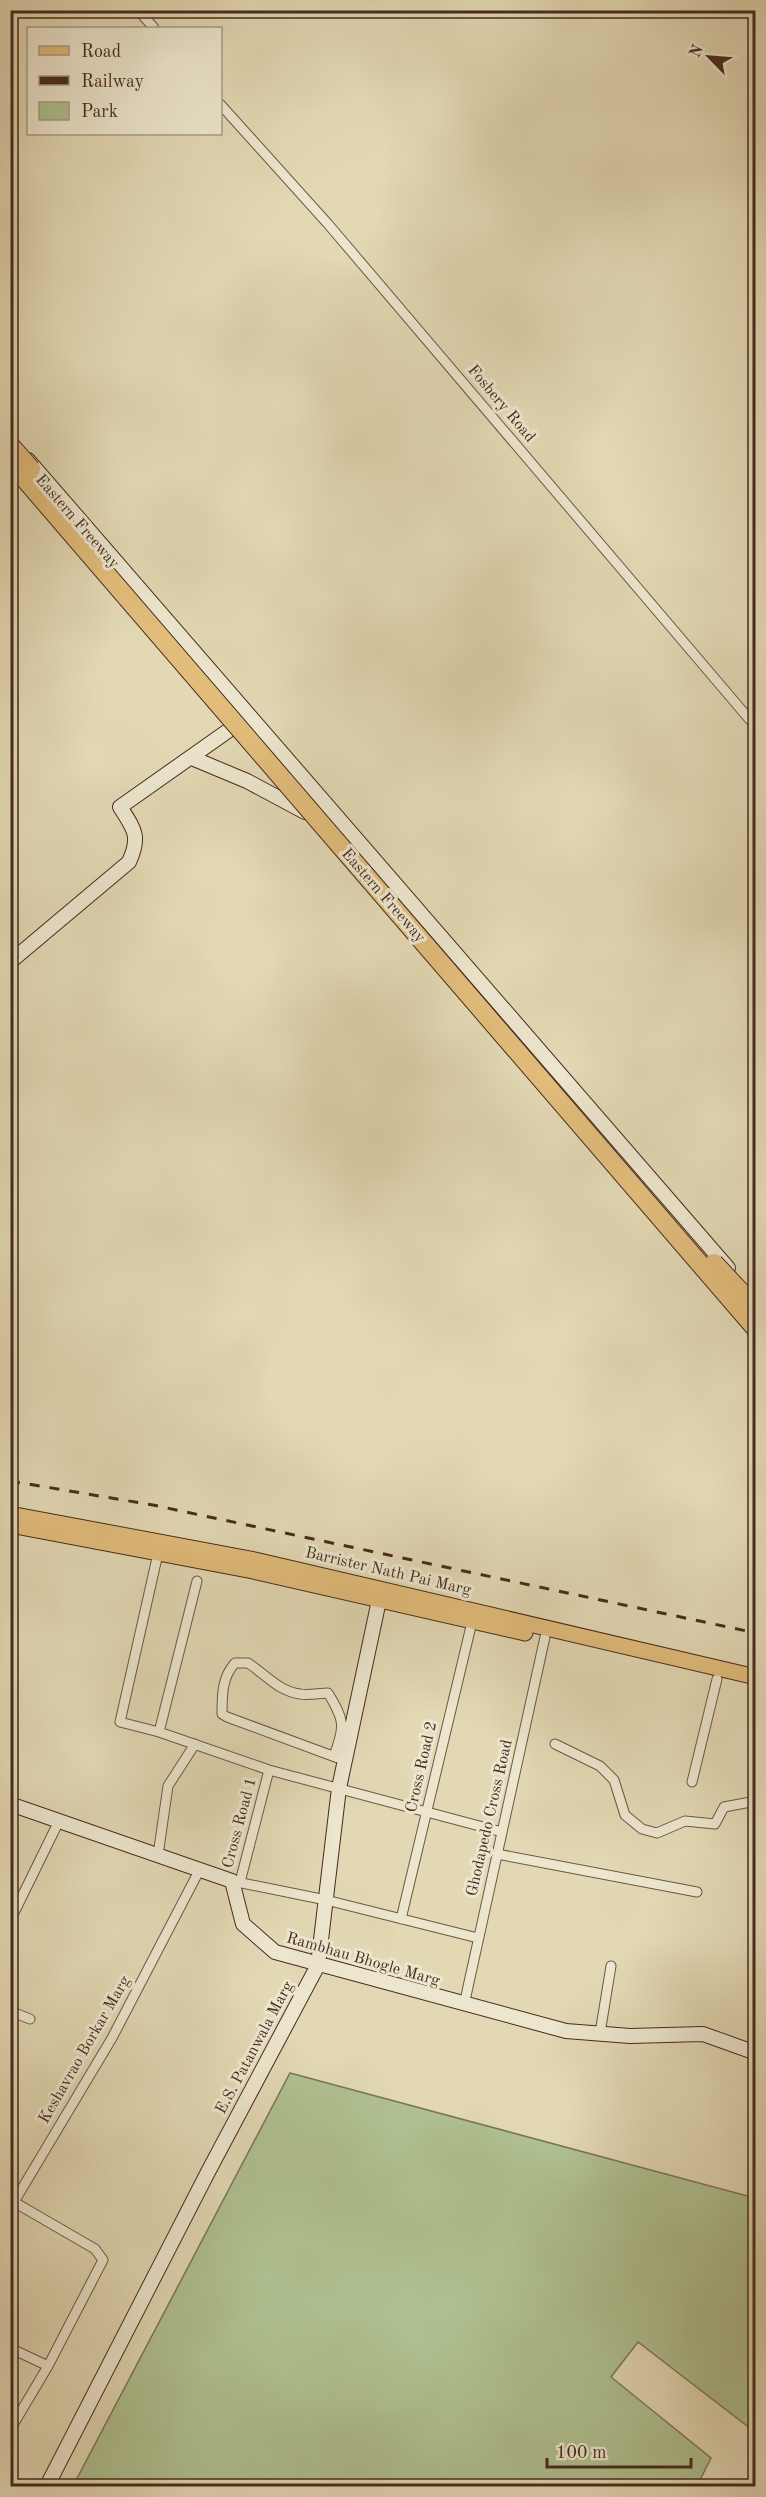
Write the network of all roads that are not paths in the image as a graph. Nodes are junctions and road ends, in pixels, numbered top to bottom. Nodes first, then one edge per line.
1 (138, 10) edge
2 (153, 27) edge
3 (222, 106) edge
4 (10, 440) edge
5 (10, 445) edge
6 (10, 462) edge
7 (10, 469) edge
8 (756, 727) edge
9 (232, 729) junction
10 (192, 758) junction
11 (322, 800) junction
12 (305, 812) junction
13 (10, 963) edge
14 (756, 1299) edge
15 (756, 1308) edge
16 (756, 1329) edge
17 (756, 1338) edge
18 (10, 1514) edge
19 (10, 1525) edge
20 (159, 1547) junction
21 (197, 1581) dead end
22 (381, 1595) junction
23 (472, 1622) junction
24 (520, 1627) junction
25 (545, 1637) junction
26 (756, 1677) edge
27 (717, 1679) junction
28 (756, 1688) edge
29 (159, 1732) junction
30 (195, 1744) junction
31 (555, 1744) dead end
32 (340, 1758) junction
33 (269, 1770) junction
34 (692, 1782) dead end
35 (339, 1788) junction
36 (756, 1801) edge
37 (10, 1804) edge
38 (427, 1812) junction
39 (59, 1821) junction
40 (502, 1832) junction
41 (497, 1854) junction
42 (158, 1855) junction
43 (200, 1869) junction
44 (236, 1882) junction
45 (697, 1892) dead end
46 (326, 1900) junction
47 (401, 1919) junction
48 (10, 1921) edge
49 (478, 1938) junction
50 (318, 1965) junction
51 (611, 1966) dead end
52 (464, 2005) junction
53 (10, 2011) edge
54 (30, 2019) dead end
55 (600, 2033) junction
56 (756, 2053) edge
57 (12, 2206) edge
58 (10, 2348) edge
59 (48, 2366) junction
60 (10, 2430) edge
61 (47, 2487) edge

1 - 2 street
3 - 8 street, Fosbery Road
4 - 11 street
5 - 15 highway, Eastern Freeway, bridge
6 - 16 highway, Eastern Freeway, bridge
7 - 9 street
9 - 10 street
9 - 12 street
10 - 12 street
10 - 13 street
11 - 12 street
11 - 14 street
12 - 17 street
18 - 20 main road, Barrister Nath Pai Marg
19 - 20 main road, Barrister Nath Pai Marg
20 - 22 main road, Barrister Nath Pai Marg
20 - 29 street
21 - 29 street
22 - 23 main road, Barrister Nath Pai Marg
22 - 24 main road, Barrister Nath Pai Marg
22 - 32 street, E.S. Patanwala Marg
23 - 24 main road, Barrister Nath Pai Marg
23 - 38 street, Cross Road 2
24 - 25 main road, Barrister Nath Pai Marg
24 - 26 main road, Barrister Nath Pai Marg
25 - 27 main road, Barrister Nath Pai Marg
25 - 40 street, Ghodapedo Cross Road
27 - 28 main road, Barrister Nath Pai Marg
27 - 34 street
29 - 30 street
30 - 33 street
30 - 42 street
31 - 36 street
32 - 32 street
32 - 35 street, E.S. Patanwala Marg
33 - 35 street
33 - 44 street, Cross Road 1
35 - 38 street
35 - 46 street, E.S. Patanwala Marg
37 - 39 street
38 - 40 street
38 - 47 street, Cross Road 2
39 - 42 street
39 - 48 street
40 - 41 street, Ghodapedo Cross Road
41 - 45 street
41 - 49 street, Ghodapedo Cross Road
42 - 43 street
43 - 44 street
43 - 57 street, Keshavrao Borkar Marg
44 - 46 street
44 - 50 street, Rambhau Bhogle Marg
46 - 47 street
46 - 50 street, E.S. Patanwala Marg
47 - 49 street
49 - 52 street, Ghodapedo Cross Road
50 - 52 street, Rambhau Bhogle Marg
50 - 61 street, E.S. Patanwala Marg
51 - 55 street
52 - 55 street, Rambhau Bhogle Marg
53 - 54 street
55 - 56 street, Rambhau Bhogle Marg
57 - 59 street, Keshavrao Borkar Marg
58 - 59 street
59 - 60 street

